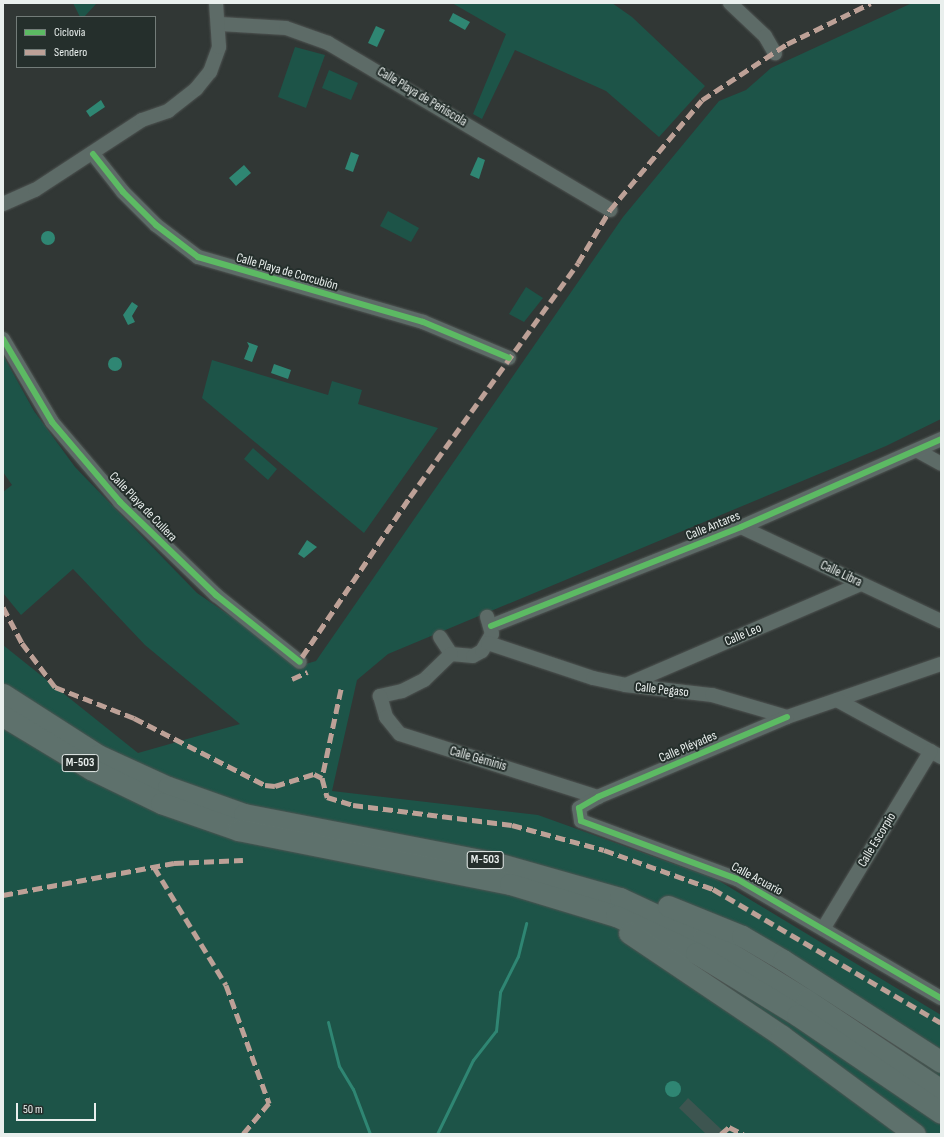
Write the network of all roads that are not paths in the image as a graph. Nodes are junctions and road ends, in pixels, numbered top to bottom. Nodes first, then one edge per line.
1 (216, 3) edge
2 (730, 3) edge
3 (220, 24) junction
4 (776, 53) dead end
5 (93, 154) junction
6 (3, 204) edge
7 (610, 210) dead end
8 (3, 339) edge
9 (509, 358) dead end
10 (941, 439) edge
11 (918, 451) junction
12 (941, 464) edge
13 (741, 527) junction
14 (861, 584) junction
15 (941, 621) edge
16 (440, 637) dead end
17 (488, 643) junction
18 (451, 654) junction
19 (300, 662) dead end
20 (941, 664) edge
21 (625, 685) junction
22 (3, 694) edge
23 (837, 700) junction
24 (3, 716) edge
25 (787, 717) junction
26 (936, 754) edge
27 (598, 797) junction
28 (448, 853) junction
29 (510, 884) junction
30 (823, 929) junction
31 (941, 998) edge
32 (941, 1062) edge
33 (941, 1090) edge
34 (941, 1113) edge
35 (915, 1134) edge

1 - 3 street
2 - 4 street
3 - 5 street
3 - 7 street, Calle Playa de Peñíscola
5 - 6 street
5 - 9 street, Calle Playa de Corcubión
8 - 19 street, Calle Playa de Cullera
10 - 11 street, Calle Antares
11 - 12 street
11 - 13 street, Calle Antares
13 - 14 street, Calle Libra
13 - 17 street, Calle Antares
14 - 15 street, Calle Libra
14 - 21 street, Calle Leo
16 - 18 street
17 - 18 street
17 - 21 street, Calle Pegaso
18 - 27 street, Calle Géminis
20 - 23 street
21 - 25 street, Calle Pegaso
22 - 28 highway, M-503
23 - 25 street
23 - 26 street
24 - 29 highway, M-503
25 - 27 street, Calle Pléyades
26 - 30 street, Calle Escorpio
27 - 30 street, Calle Acuario
28 - 32 highway, M-503
28 - 33 highway, M-503
29 - 34 highway, M-503
29 - 35 highway, M-503
30 - 31 street, Calle Acuario

